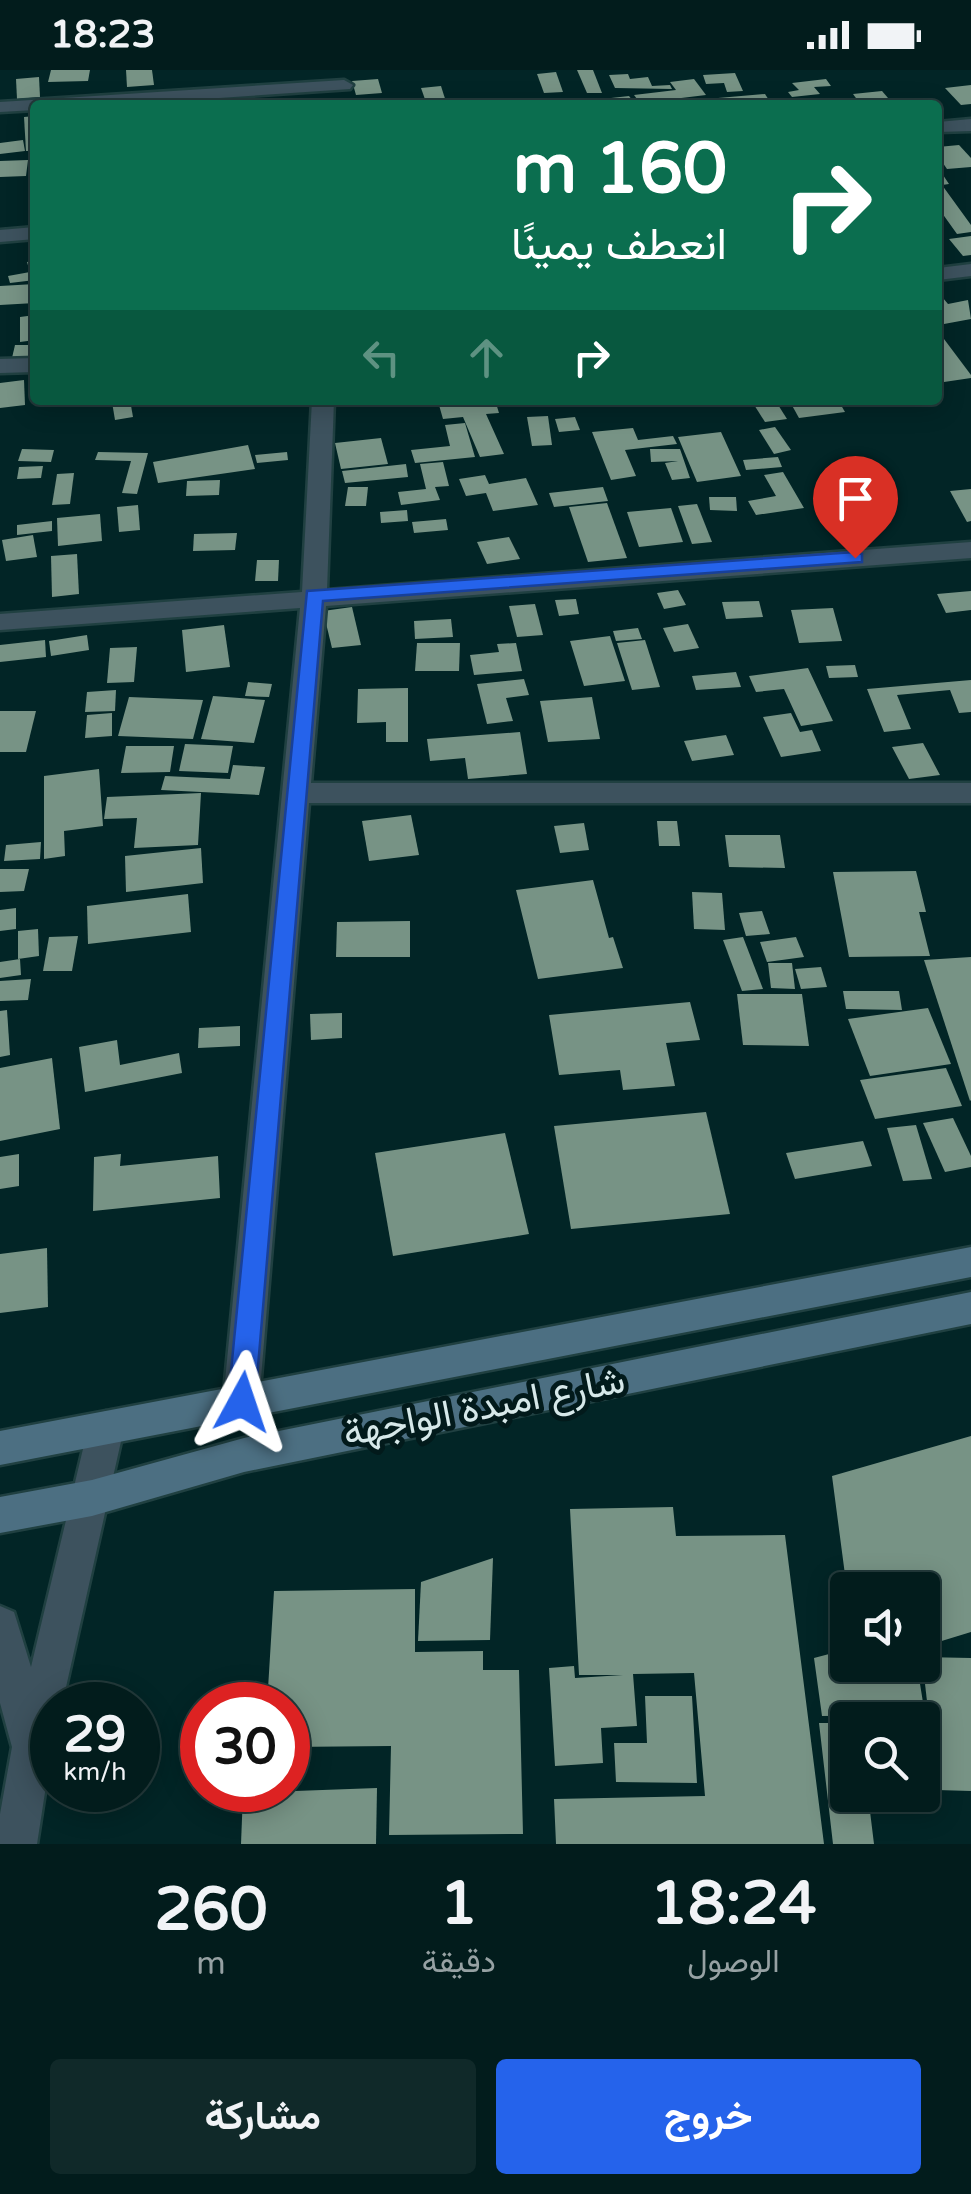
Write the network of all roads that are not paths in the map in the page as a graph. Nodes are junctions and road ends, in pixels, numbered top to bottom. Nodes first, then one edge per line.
1 (344, 87) edge
2 (120, 100) edge
3 (30, 105) edge
4 (0, 107) edge
5 (971, 125) edge
6 (942, 127) edge
7 (30, 234) edge
8 (0, 236) edge
9 (971, 270) edge
10 (942, 274) edge
11 (30, 365) edge
12 (0, 366) edge
13 (323, 405) edge
14 (971, 550) edge
15 (314, 596) junction
16 (0, 622) edge
17 (296, 792) junction
18 (971, 793) edge
19 (971, 1262) edge
20 (971, 1308) edge
21 (242, 1402) junction
22 (106, 1428) junction
23 (0, 1448) edge
24 (92, 1498) junction
25 (0, 1515) edge
26 (0, 1626) edge
27 (48, 1682) edge
28 (30, 1739) edge
29 (30, 1759) edge
30 (16, 1844) edge

1 - 2 street
3 - 4 street
5 - 6 street
7 - 8 street
9 - 10 street
11 - 12 street
13 - 15 street
14 - 15 street
15 - 16 street
15 - 17 street
17 - 18 street
17 - 21 street
19 - 21 main road, شارع امبدة الواجهة
20 - 24 main road, شارع امبدة الواجهة
21 - 22 main road, شارع امبدة الواجهة
22 - 23 main road, شارع امبدة الواجهة
22 - 24 street
24 - 25 main road, شارع امبدة الواجهة
24 - 27 street
26 - 28 street
29 - 30 street

